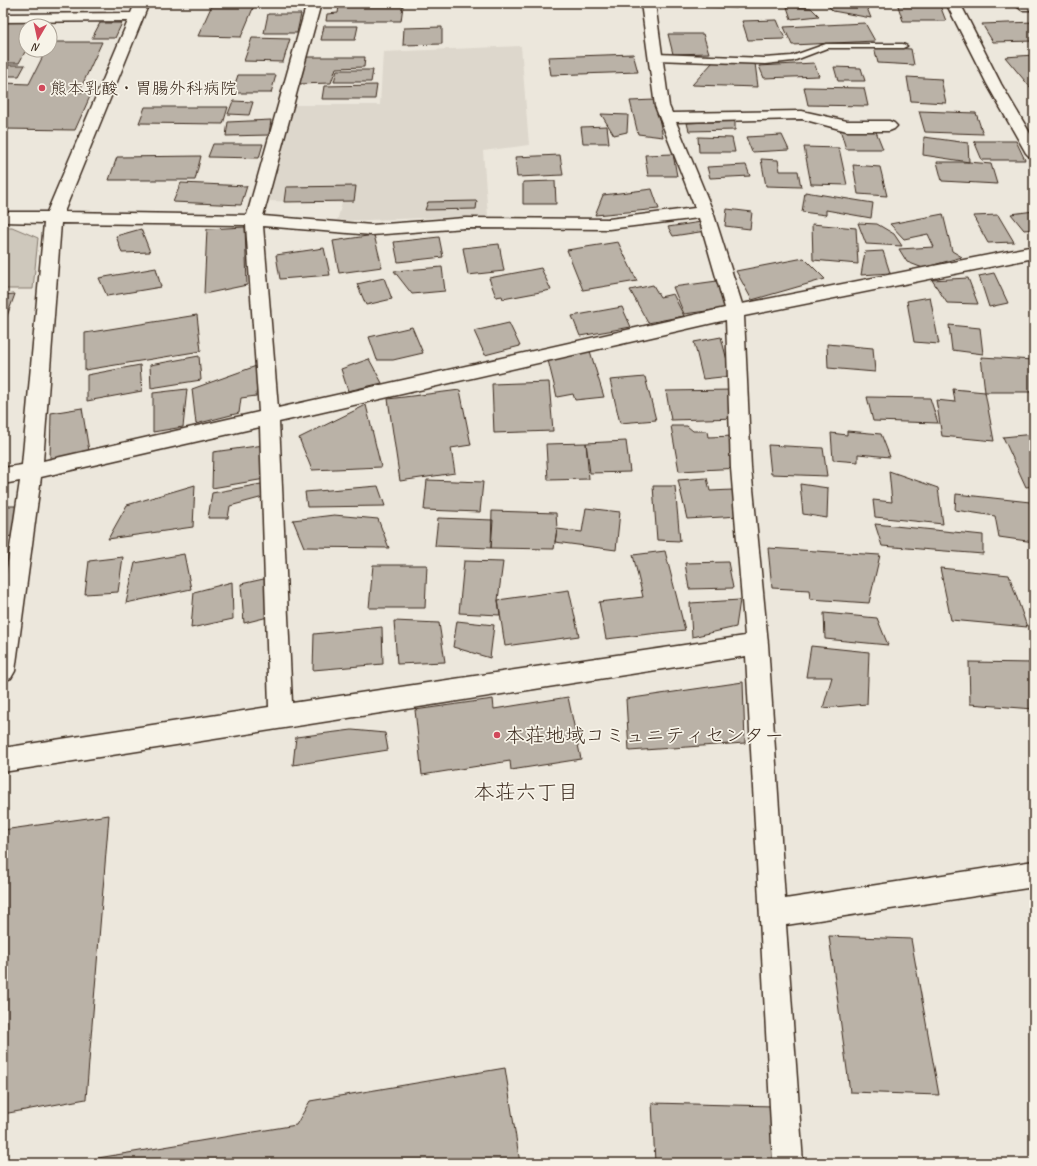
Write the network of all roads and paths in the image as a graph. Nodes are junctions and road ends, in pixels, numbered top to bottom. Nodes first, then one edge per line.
1 (142, 3) edge
2 (314, 3) edge
3 (648, 3) edge
4 (953, 3) edge
5 (1020, 3) edge
6 (1034, 6) edge
7 (135, 17) junction
8 (3, 18) edge
9 (903, 46) dead end
10 (656, 57) junction
11 (667, 118) junction
12 (889, 126) dead end
13 (1034, 153) edge
14 (705, 212) junction
15 (3, 217) edge
16 (53, 218) junction
17 (254, 220) junction
18 (1034, 252) edge
19 (735, 312) junction
20 (269, 417) junction
21 (32, 471) junction
22 (3, 476) edge
23 (757, 644) junction
24 (3, 671) edge
25 (281, 716) junction
26 (3, 760) edge
27 (1034, 874) edge
28 (772, 914) junction
29 (788, 1163) edge

1 - 7 street
2 - 17 street
3 - 10 street
4 - 13 street
5 - 6 street
7 - 8 street
7 - 16 street
9 - 10 lane
10 - 11 street
11 - 12 street
11 - 14 street
14 - 17 street
14 - 19 street
15 - 16 street
16 - 17 street
16 - 21 street
17 - 20 street
18 - 19 street
19 - 20 street
19 - 23 street
20 - 21 street
20 - 25 street
21 - 22 street
21 - 24 street
23 - 25 street
23 - 28 street
25 - 26 street
27 - 28 street
28 - 29 street

